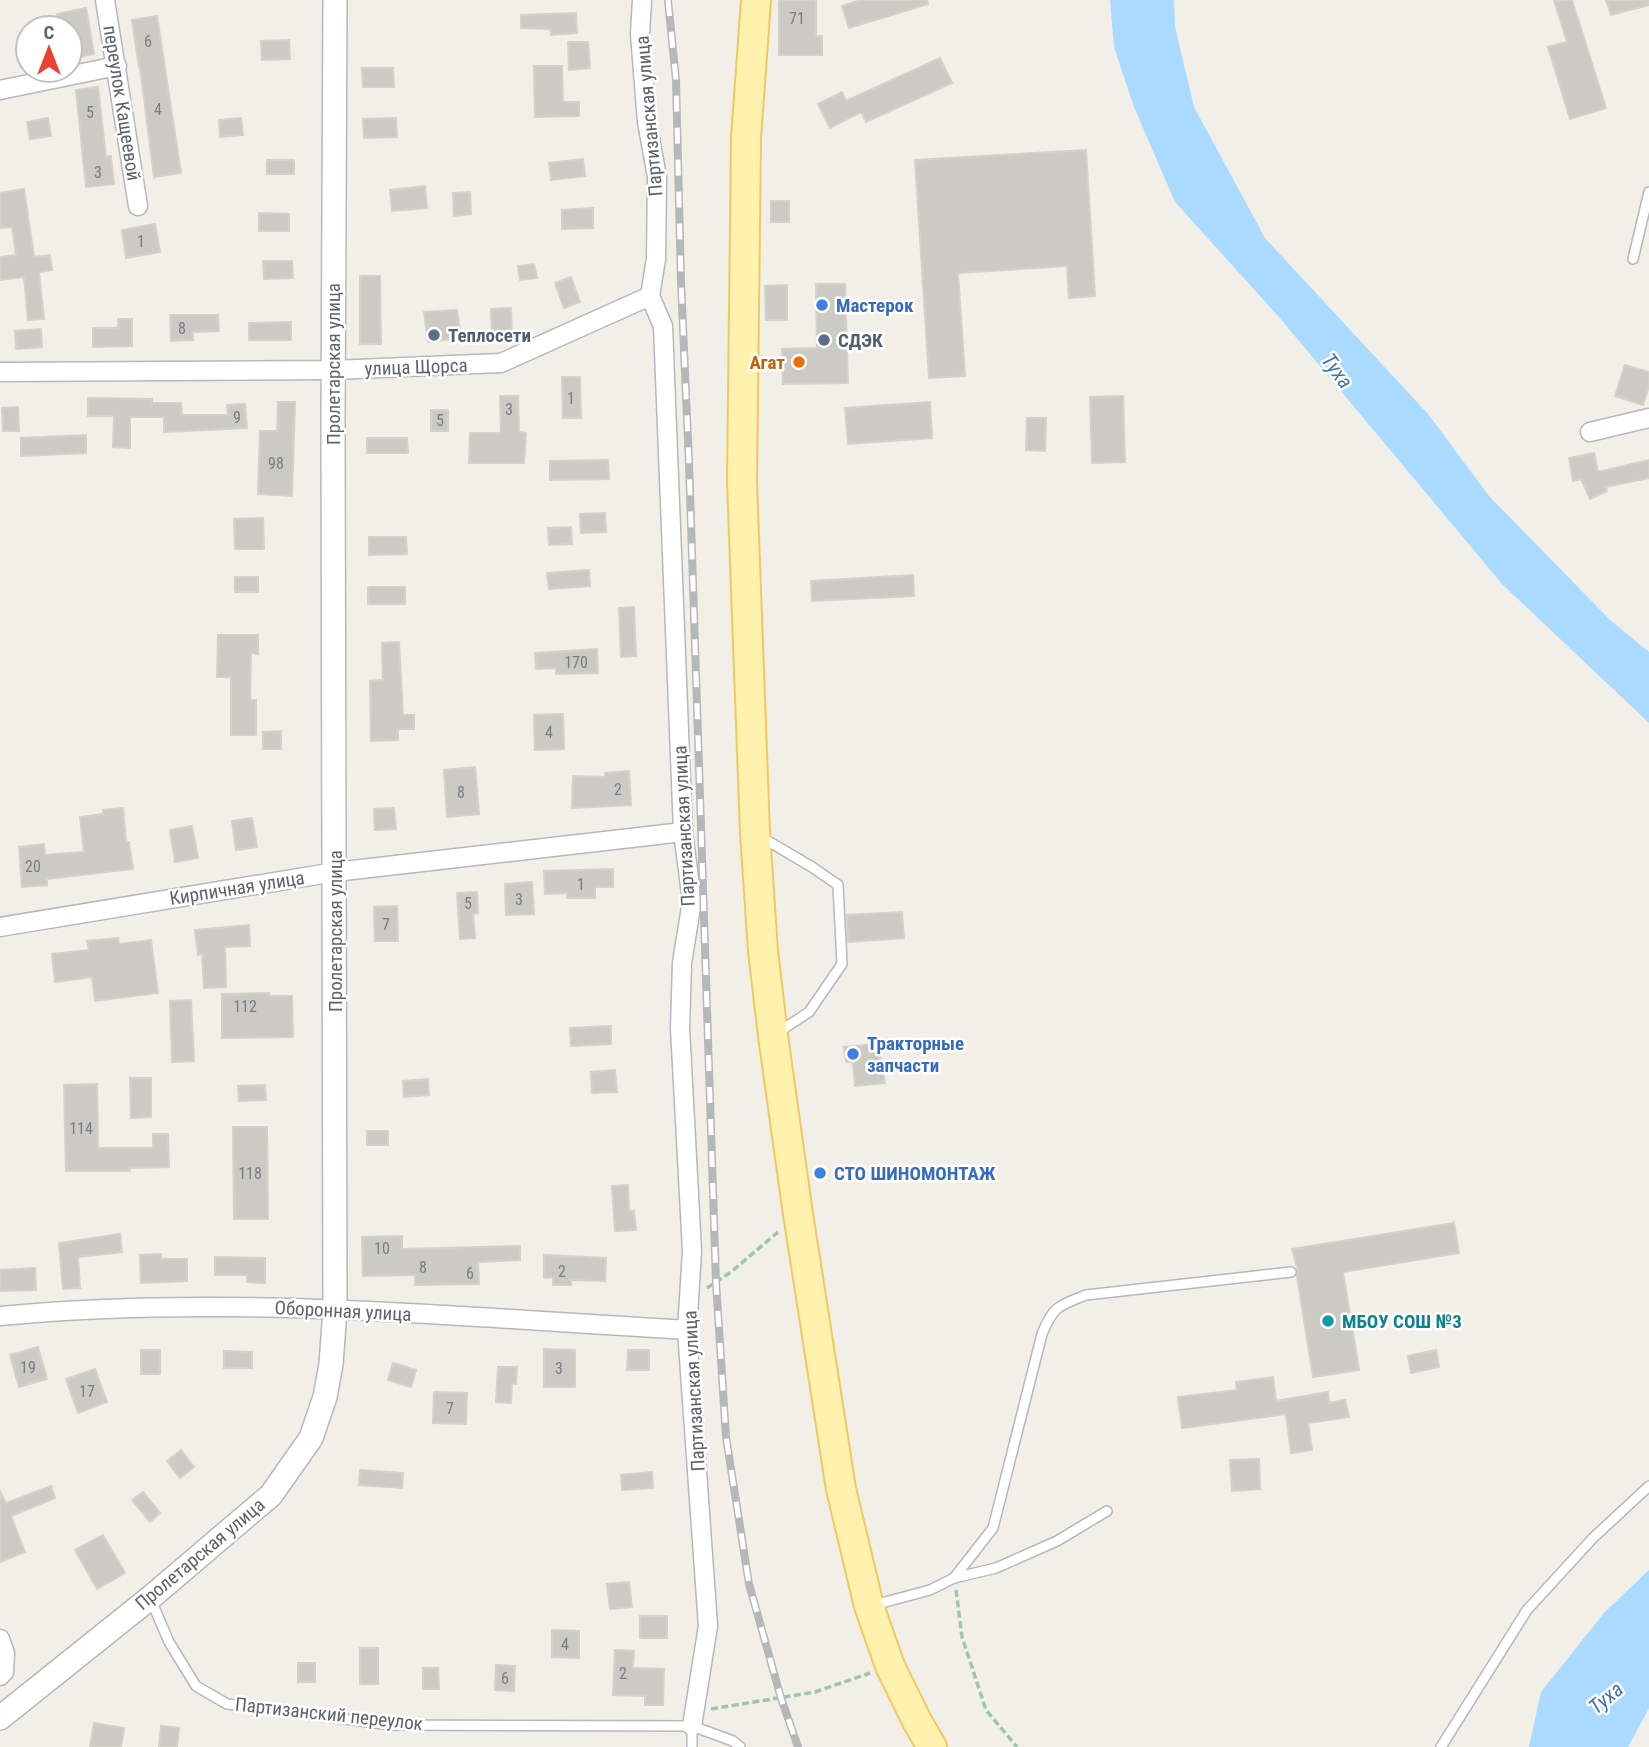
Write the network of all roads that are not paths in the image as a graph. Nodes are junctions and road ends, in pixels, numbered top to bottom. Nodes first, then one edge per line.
1 (105, 0) edge
2 (335, 0) edge
3 (642, 0) edge
4 (756, 0) edge
5 (117, 66) junction
6 (0, 90) edge
7 (1649, 192) edge
8 (138, 206) dead end
9 (1633, 259) dead end
10 (650, 296) junction
11 (333, 370) junction
12 (0, 372) edge
13 (1649, 418) edge
14 (1590, 432) dead end
15 (683, 832) junction
16 (755, 833) junction
17 (335, 872) junction
18 (0, 927) edge
19 (773, 1036) junction
20 (1291, 1272) dead end
21 (335, 1310) junction
22 (0, 1316) edge
23 (687, 1329) junction
24 (1649, 1486) edge
25 (1107, 1511) dead end
26 (954, 1578) junction
27 (150, 1598) junction
28 (869, 1606) junction
29 (0, 1639) edge
30 (0, 1676) edge
31 (694, 1717) junction
32 (0, 1718) edge
33 (692, 1747) edge
34 (740, 1747) edge
35 (932, 1747) edge
36 (1441, 1747) edge

1 - 5 street, переулок Кащеевой
2 - 11 street, Пролетарская улица
3 - 10 street, Партизанская улица
4 - 16 main road
5 - 6 street
5 - 8 street, переулок Кащеевой
7 - 9 lane
10 - 11 street, улица Щорса
10 - 15 street, Партизанская улица
11 - 12 street, улица Щорса
11 - 17 street, Пролетарская улица
13 - 14 street
15 - 17 street, Кирпичная улица
15 - 23 street, Партизанская улица
16 - 19 main road
16 - 19 lane
17 - 18 street, Кирпичная улица
17 - 21 street, Пролетарская улица
19 - 28 main road
20 - 26 lane
21 - 22 street, Оборонная улица
21 - 23 street, Оборонная улица
21 - 27 street, Пролетарская улица
23 - 31 street, Партизанская улица
24 - 36 lane
25 - 26 lane
26 - 28 lane
27 - 31 lane, Партизанский переулок
27 - 32 street, Пролетарская улица
28 - 35 main road
29 - 30 street
31 - 33 lane
31 - 34 lane

